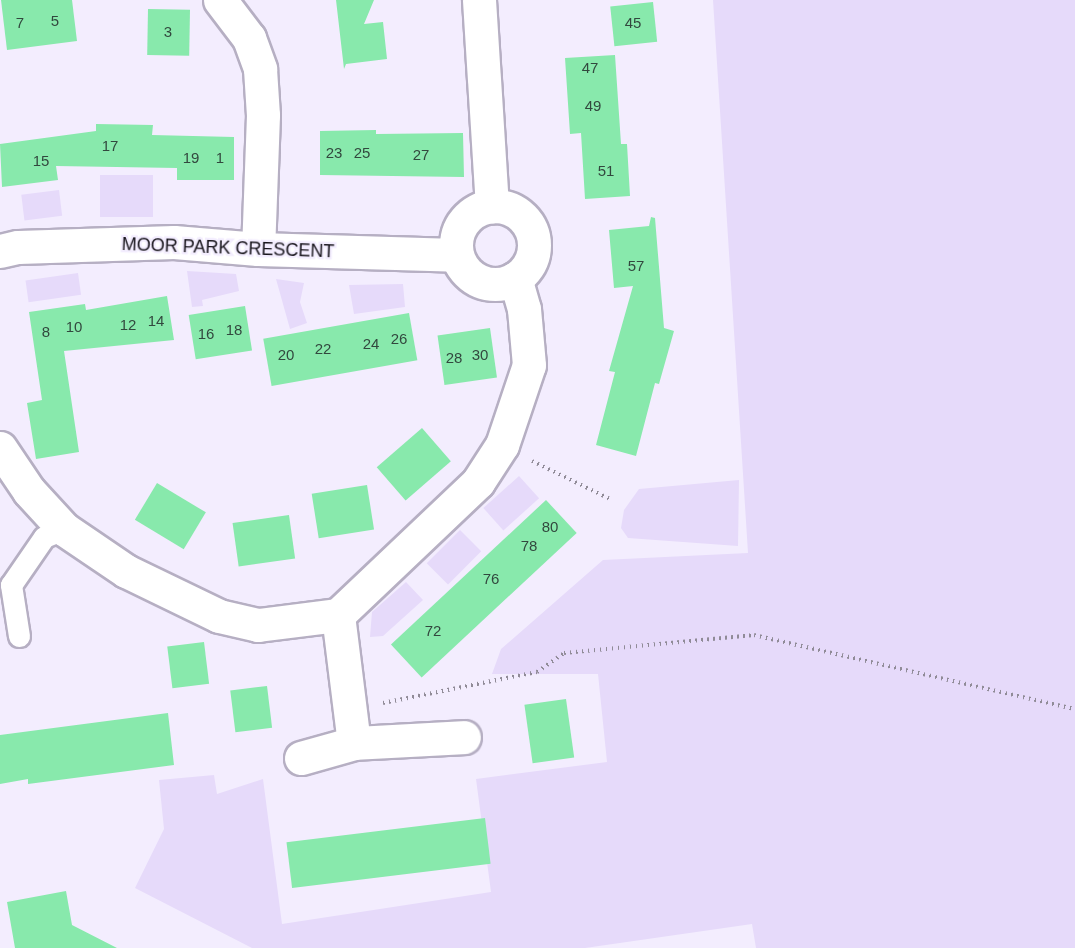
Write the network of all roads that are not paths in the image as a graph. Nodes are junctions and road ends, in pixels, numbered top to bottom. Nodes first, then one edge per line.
1 (220, 0) edge
2 (479, 0) edge
3 (492, 207) junction
4 (258, 249) junction
5 (0, 251) edge
6 (456, 255) junction
7 (515, 278) junction
8 (0, 448) edge
9 (64, 529) junction
10 (338, 615) junction
11 (19, 636) dead end
12 (464, 737) dead end
13 (354, 743) junction
14 (301, 758) dead end

1 - 4 street
2 - 3 street
3 - 6 street
3 - 7 street
4 - 5 street, MOOR PARK CRESCENT
4 - 6 street, MOOR PARK CRESCENT
6 - 7 street
7 - 10 street
8 - 9 street
9 - 10 street
9 - 11 lane
10 - 13 street
12 - 13 street
13 - 14 street

